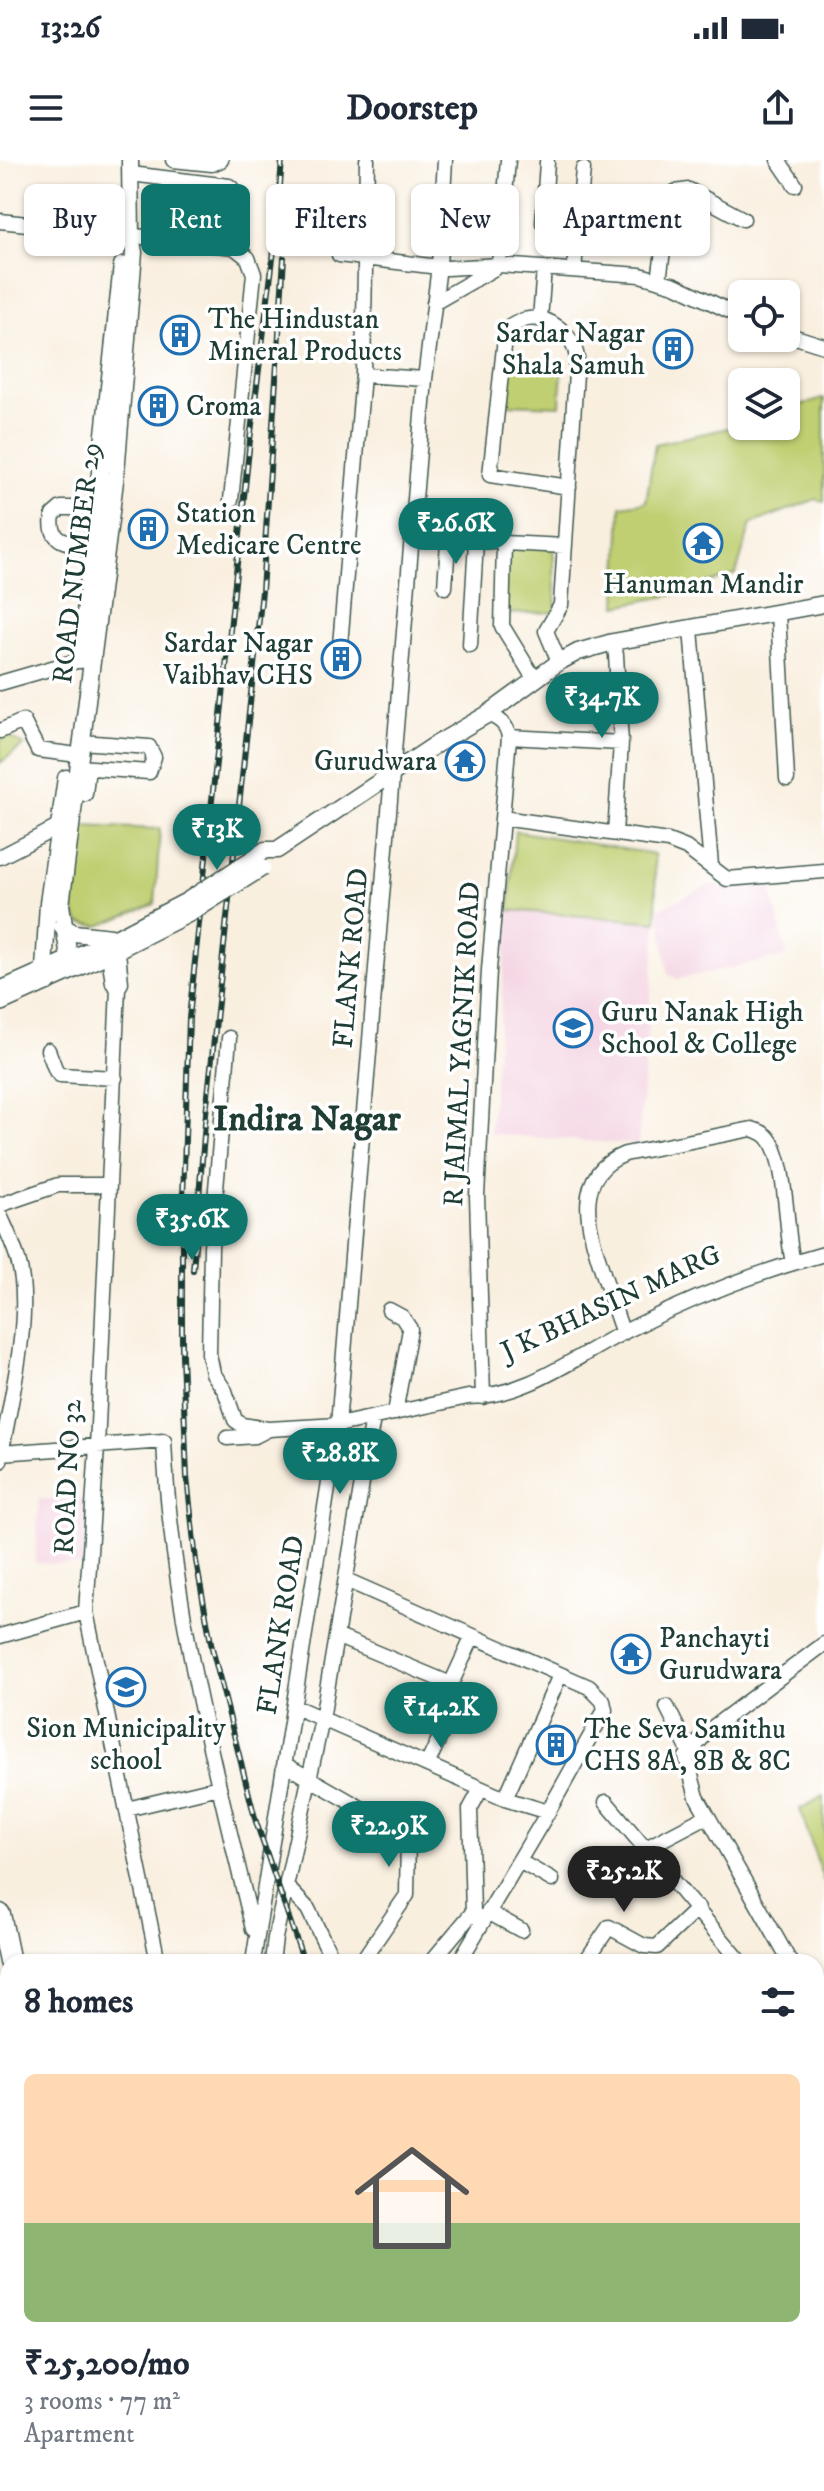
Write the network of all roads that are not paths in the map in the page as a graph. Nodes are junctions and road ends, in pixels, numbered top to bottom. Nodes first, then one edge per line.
1 (173, 160) edge
2 (221, 160) edge
3 (367, 160) edge
4 (445, 160) edge
5 (508, 160) edge
6 (778, 160) edge
7 (547, 162) edge
8 (130, 167) edge
9 (583, 169) dead end
10 (168, 179) junction
11 (546, 184) edge
12 (582, 184) edge
13 (795, 185) dead end
14 (743, 219) dead end
15 (0, 221) edge
16 (131, 237) junction
17 (352, 256) edge
18 (575, 256) edge
19 (366, 257) junction
20 (499, 265) junction
21 (443, 267) junction
22 (544, 268) junction
23 (574, 270) junction
24 (659, 280) junction
25 (461, 287) junction
26 (434, 303) junction
27 (728, 311) edge
28 (540, 319) junction
29 (800, 338) edge
30 (824, 346) edge
31 (363, 375) junction
32 (425, 379) junction
33 (569, 487) junction
34 (231, 500) dead end
35 (96, 508) junction
36 (413, 527) junction
37 (449, 527) junction
38 (476, 541) junction
39 (499, 541) dead end
40 (99, 545) junction
41 (565, 546) junction
42 (445, 587) dead end
43 (824, 604) edge
44 (778, 613) junction
45 (691, 629) junction
46 (613, 642) junction
47 (340, 645) dead end
48 (470, 645) dead end
49 (85, 661) junction
50 (559, 662) junction
51 (535, 680) junction
52 (0, 683) edge
53 (488, 714) junction
54 (0, 731) edge
55 (509, 737) junction
56 (621, 743) junction
57 (78, 763) junction
58 (392, 775) junction
59 (787, 779) dead end
60 (153, 780) dead end
61 (85, 794) dead end
62 (502, 818) junction
63 (64, 827) junction
64 (615, 833) junction
65 (0, 857) edge
66 (711, 866) junction
67 (824, 871) edge
68 (62, 926) junction
69 (113, 946) junction
70 (69, 965) junction
71 (46, 976) junction
72 (0, 990) edge
73 (0, 1003) edge
74 (229, 1038) dead end
75 (48, 1050) dead end
76 (78, 1074) dead end
77 (115, 1076) junction
78 (109, 1185) junction
79 (0, 1205) edge
80 (0, 1215) edge
81 (824, 1245) edge
82 (824, 1254) edge
83 (792, 1258) junction
84 (389, 1310) dead end
85 (622, 1329) junction
86 (478, 1394) junction
87 (395, 1413) junction
88 (373, 1418) junction
89 (338, 1425) junction
90 (269, 1429) junction
91 (227, 1438) dead end
92 (97, 1447) junction
93 (1, 1457) edge
94 (346, 1580) junction
95 (86, 1612) junction
96 (0, 1636) edge
97 (336, 1636) junction
98 (473, 1636) junction
99 (823, 1648) edge
100 (560, 1675) junction
101 (295, 1707) junction
102 (667, 1707) dead end
103 (322, 1719) junction
104 (444, 1728) dead end
105 (690, 1753) junction
106 (286, 1765) junction
107 (427, 1765) junction
108 (310, 1777) junction
109 (219, 1787) junction
110 (481, 1789) junction
111 (505, 1799) junction
112 (606, 1802) dead end
113 (127, 1809) junction
114 (548, 1812) junction
115 (707, 1816) junction
116 (646, 1848) junction
117 (519, 1861) junction
118 (552, 1880) dead end
119 (286, 1886) junction
120 (698, 1908) junction
121 (0, 1914) edge
122 (481, 1915) junction
123 (521, 1930) dead end
124 (255, 1937) junction
125 (8, 1954) edge
126 (156, 1954) edge
127 (254, 1954) edge
128 (273, 1954) edge
129 (330, 1954) edge
130 (367, 1954) edge
131 (440, 1954) edge
132 (463, 1954) edge
133 (590, 1954) edge
134 (735, 1954) edge
135 (785, 1954) edge

1 - 2 street
3 - 19 street
4 - 21 street, FLANK ROAD
5 - 20 street
6 - 13 street
7 - 11 street
8 - 10 street
8 - 16 main road, ROAD NUMBER 29
9 - 12 street
10 - 10 street
14 - 24 street
15 - 16 street
16 - 34 street
16 - 35 main road
16 - 40 main road, ROAD NUMBER 29
17 - 19 street
18 - 23 street
19 - 21 street
19 - 31 street
20 - 21 street
20 - 22 street
20 - 25 street
21 - 25 street
21 - 26 street, FLANK ROAD
22 - 23 street
22 - 28 street
23 - 24 street
24 - 27 street
25 - 26 street
26 - 32 street, FLANK ROAD
28 - 33 street
28 - 33 street
29 - 30 street
31 - 32 street
31 - 47 street
32 - 36 street, FLANK ROAD
33 - 41 street
35 - 40 main road
35 - 40 street
36 - 37 street
36 - 58 street, FLANK ROAD
37 - 38 street
37 - 42 street
38 - 39 street
38 - 48 street
40 - 49 main road, ROAD NUMBER 29
41 - 50 street
41 - 51 street
43 - 44 main road
44 - 45 main road
44 - 59 street
45 - 46 main road
45 - 66 street
46 - 50 main road
46 - 56 street
49 - 52 street
49 - 57 main road, ROAD NUMBER 29
50 - 51 main road
51 - 53 main road
53 - 55 street
53 - 58 main road
54 - 57 street
55 - 56 street
55 - 62 street, R JAIMAL YAGNIK ROAD
56 - 64 street
57 - 60 street
57 - 61 street
57 - 63 main road, ROAD NUMBER 29
58 - 69 main road, bridge
58 - 89 street, FLANK ROAD
62 - 64 street
62 - 86 street, R JAIMAL YAGNIK ROAD
63 - 65 street
63 - 68 main road, ROAD NUMBER 29
63 - 71 main road
64 - 66 street
66 - 67 street
68 - 69 main road
68 - 70 main road, ROAD NUMBER 29
69 - 70 main road
69 - 77 street, ROAD NO 32
70 - 71 main road
71 - 72 main road
71 - 73 main road
74 - 90 street
75 - 77 street
76 - 77 street
77 - 78 street, ROAD NO 32
78 - 79 street
78 - 92 street, ROAD NO 32
80 - 93 street
81 - 83 street, J K BHASIN MARG
82 - 83 street, J K BHASIN MARG
83 - 85 street, J K BHASIN MARG
83 - 85 street
84 - 87 street
85 - 86 street, J K BHASIN MARG
86 - 87 street, J K BHASIN MARG
87 - 88 street, J K BHASIN MARG
88 - 89 street, J K BHASIN MARG
88 - 94 street
89 - 90 street, J K BHASIN MARG
89 - 101 street, FLANK ROAD
90 - 91 street
92 - 93 street
92 - 95 street, ROAD NO 32
92 - 109 street
94 - 97 street
94 - 98 street
95 - 96 street
95 - 113 street, ROAD NO 32
97 - 98 street
97 - 103 street
98 - 100 street
99 - 105 street
100 - 111 street
100 - 114 street
101 - 103 street
101 - 106 street, FLANK ROAD
102 - 105 street
103 - 107 street
103 - 108 street
104 - 107 street
105 - 115 street
106 - 108 street
106 - 124 street, FLANK ROAD
107 - 110 street
108 - 119 street
108 - 130 street
109 - 113 street
109 - 124 street
110 - 111 street
110 - 122 street
111 - 114 street
112 - 116 street
113 - 126 street, ROAD NO 32
114 - 117 street
115 - 116 street
115 - 135 street
116 - 120 street
117 - 118 street
117 - 122 street
119 - 128 street
119 - 129 street
120 - 133 street
120 - 134 street
121 - 125 highway
122 - 123 street
122 - 131 street
122 - 132 street
124 - 127 street, FLANK ROAD

